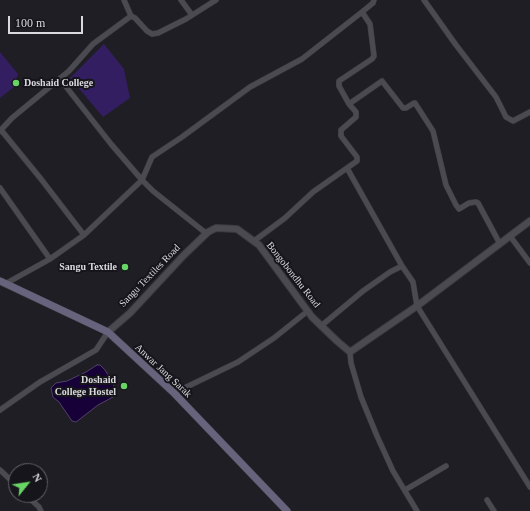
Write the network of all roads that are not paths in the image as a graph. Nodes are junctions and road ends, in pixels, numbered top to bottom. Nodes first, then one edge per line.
1 (124, 0) edge
2 (181, 0) edge
3 (216, 0) edge
4 (374, 0) edge
5 (424, 0) edge
6 (362, 12) junction
7 (192, 15) junction
8 (131, 16) junction
9 (60, 79) junction
10 (349, 104) junction
11 (530, 112) edge
12 (0, 130) edge
13 (347, 168) junction
14 (142, 180) junction
15 (0, 188) edge
16 (530, 221) edge
17 (206, 234) junction
18 (84, 235) junction
19 (510, 236) junction
20 (254, 241) junction
21 (500, 244) junction
22 (50, 259) junction
23 (530, 262) edge
24 (402, 266) junction
25 (3, 283) edge
26 (417, 306) junction
27 (304, 314) dead end
28 (321, 326) junction
29 (108, 332) junction
30 (350, 352) junction
31 (174, 393) junction
32 (0, 410) edge
33 (446, 466) dead end
34 (0, 470) edge
35 (8, 478) edge
36 (530, 487) edge
37 (405, 490) junction
38 (487, 500) dead end
39 (35, 503) edge
40 (41, 511) edge
41 (287, 511) edge
42 (417, 511) edge
43 (494, 511) edge

1 - 8 street
2 - 7 street
3 - 7 street
4 - 6 street
5 - 11 street
6 - 10 street
6 - 14 street
7 - 8 street
8 - 9 street
9 - 12 street
9 - 14 street
10 - 13 street
10 - 21 street
12 - 18 street
13 - 20 street
13 - 24 street
14 - 17 street
14 - 18 street
15 - 22 street
16 - 19 street
17 - 20 street, Bongobondhu Road
17 - 29 street, Sangu Textiles Road
18 - 22 street
19 - 21 street
19 - 23 street
20 - 28 street, Bongobondhu Road
21 - 26 street
22 - 25 street
24 - 26 street
24 - 28 street
25 - 29 main road, Anwar Jang Sarak
26 - 30 street
26 - 36 street
27 - 31 street
28 - 30 street, Bongobondhu Road
29 - 31 main road, Anwar Jang Sarak
29 - 32 street
30 - 37 street
31 - 41 main road, Anwar Jang Sarak
33 - 37 street
34 - 35 street
37 - 42 street
38 - 43 street
39 - 40 street

